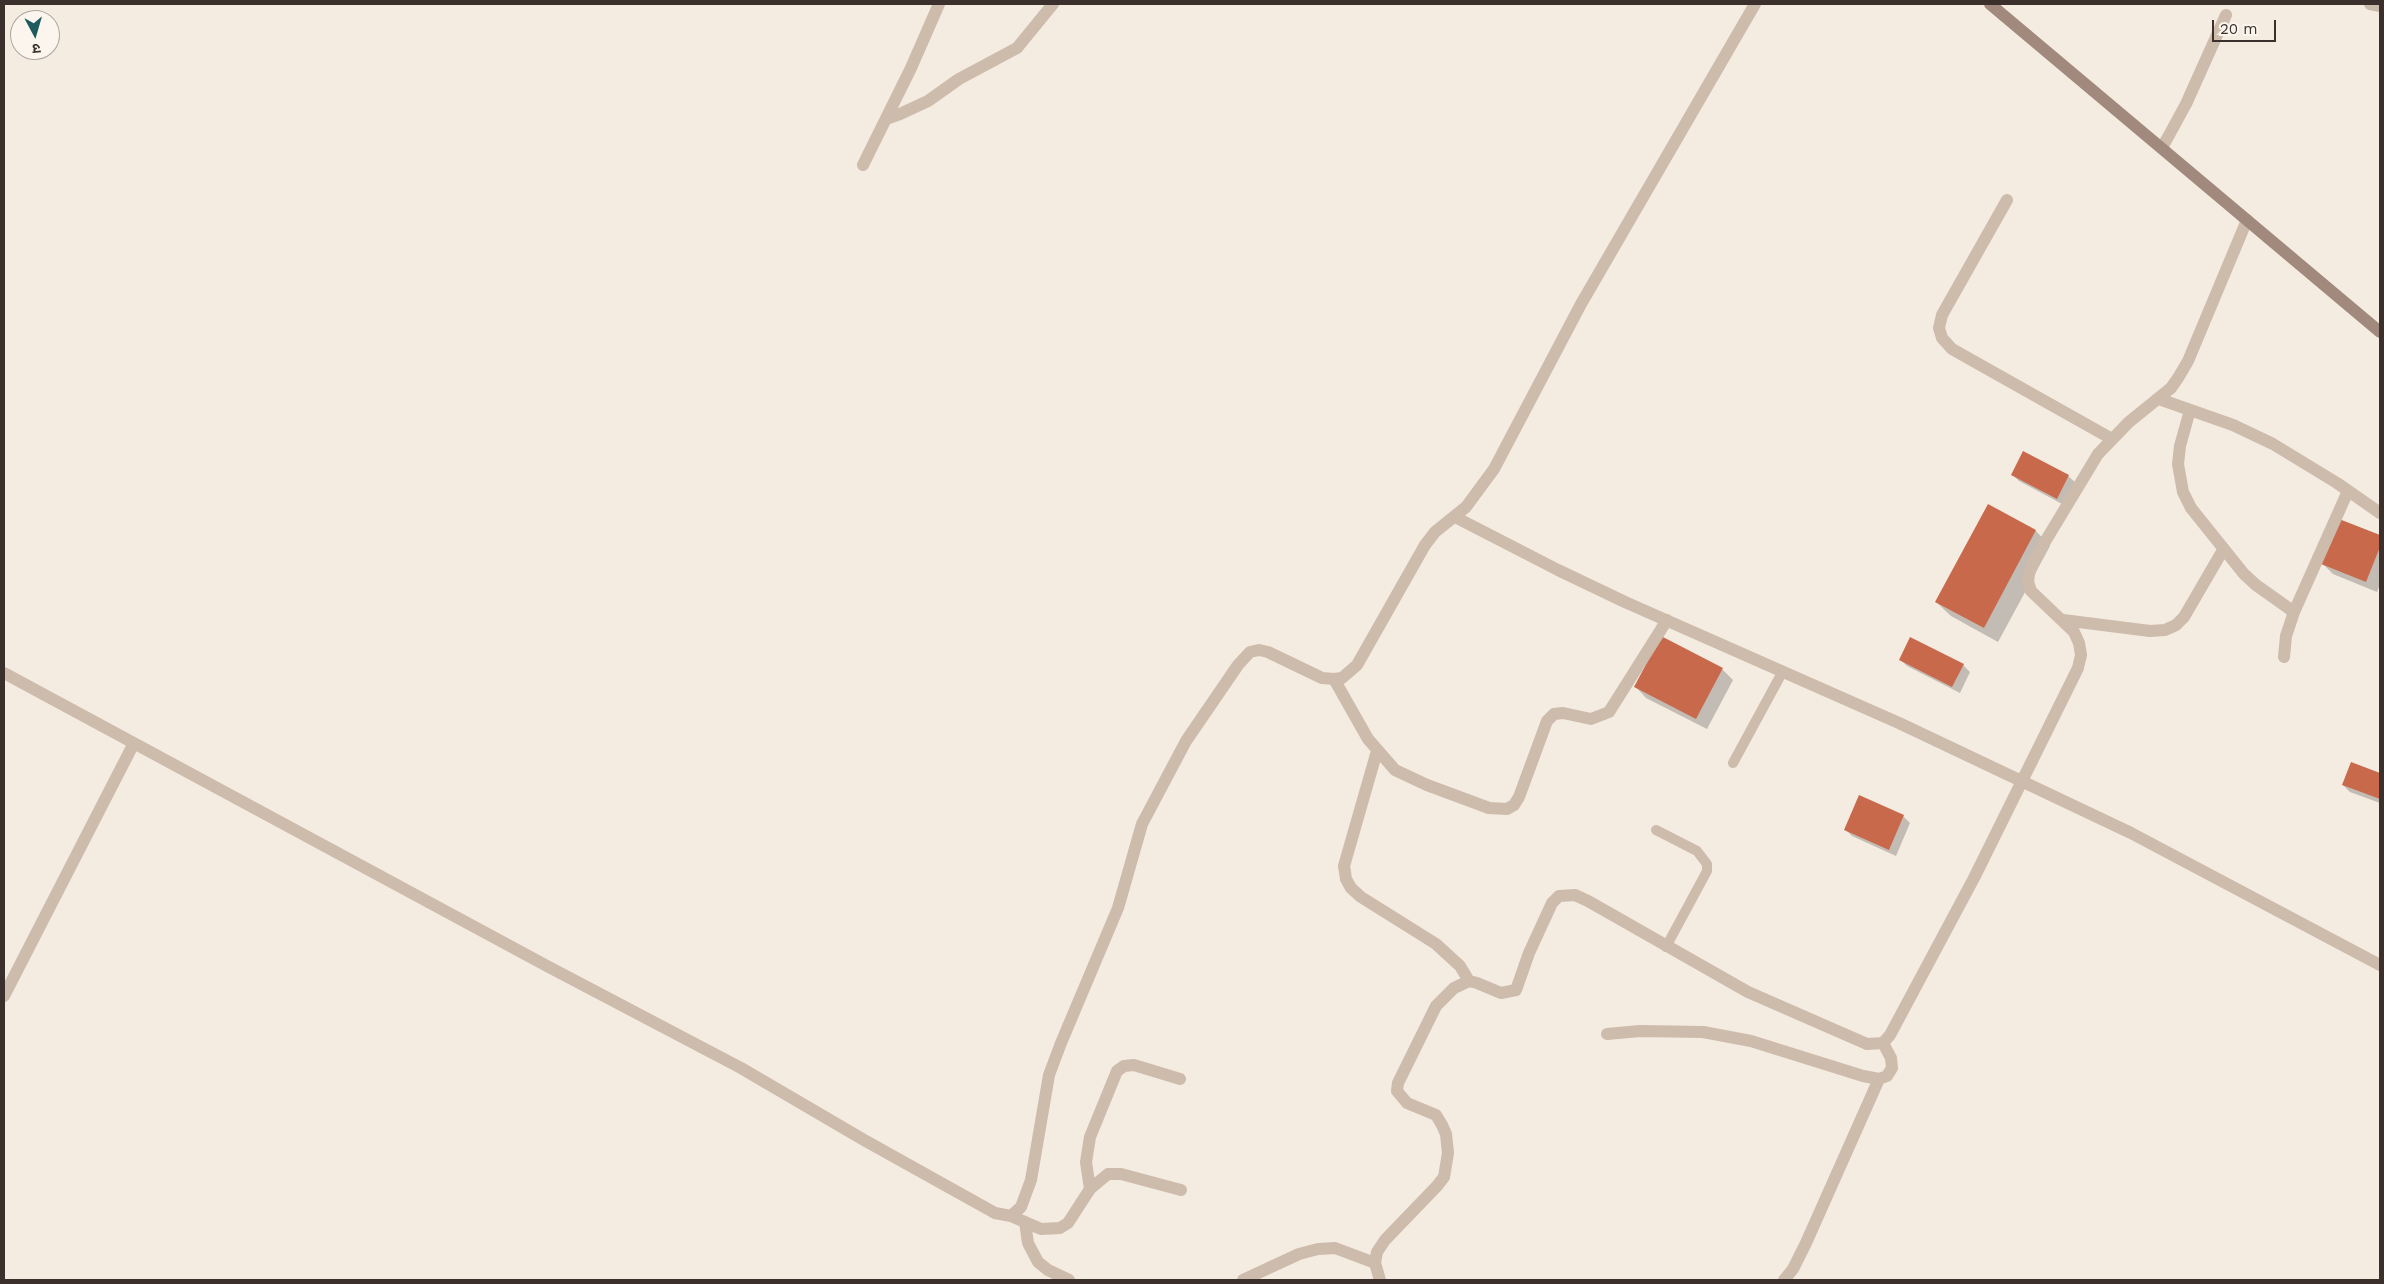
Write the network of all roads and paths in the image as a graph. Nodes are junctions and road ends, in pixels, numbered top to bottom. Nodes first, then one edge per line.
1 (939, 4) edge
2 (1054, 4) edge
3 (1754, 4) edge
4 (1990, 4) edge
5 (2370, 4) edge
6 (2380, 6) edge
7 (2226, 15) dead end
8 (886, 119) junction
9 (2162, 148) junction
10 (863, 165) dead end
11 (2008, 200) dead end
12 (2247, 220) junction
13 (2379, 328) edge
14 (2159, 399) junction
15 (2190, 410) junction
16 (2112, 438) junction
17 (2348, 491) junction
18 (2380, 513) edge
19 (1455, 517) junction
20 (2223, 550) junction
21 (2294, 612) junction
22 (1666, 620) junction
23 (2063, 620) junction
24 (2284, 657) dead end
25 (1783, 671) junction
26 (4, 673) edge
27 (1334, 679) junction
28 (134, 743) junction
29 (1377, 750) junction
30 (1733, 763) dead end
31 (2021, 781) junction
32 (1656, 830) dead end
33 (1666, 947) junction
34 (2380, 965) edge
35 (1469, 981) junction
36 (4, 996) edge
37 (1607, 1034) dead end
38 (1883, 1043) junction
39 (1180, 1079) dead end
40 (1879, 1079) junction
41 (1090, 1189) junction
42 (1181, 1190) dead end
43 (1011, 1216) junction
44 (1025, 1222) junction
45 (1375, 1263) junction
46 (1069, 1280) edge
47 (1243, 1280) edge
48 (1380, 1280) edge
49 (1784, 1280) edge

1 - 8 street
2 - 8 street
3 - 19 street
4 - 9 street
5 - 6 street
7 - 9 street
8 - 10 street
9 - 12 street
11 - 16 street
12 - 13 street
12 - 14 street
14 - 15 street
14 - 16 street
15 - 17 street
15 - 20 street
16 - 23 street
17 - 18 street
17 - 21 street
19 - 22 street
19 - 27 street
20 - 21 street
20 - 23 street
21 - 24 street
22 - 25 street
22 - 29 street
23 - 31 street
25 - 30 lane
25 - 31 street
26 - 28 street
27 - 29 street
27 - 43 street
28 - 36 street
28 - 43 street
29 - 35 street
31 - 34 street
31 - 38 street
32 - 33 lane
33 - 35 street
33 - 38 street
35 - 45 street
37 - 40 street
38 - 40 street
39 - 41 street
40 - 49 street
41 - 42 street
41 - 44 street
43 - 44 street
44 - 46 street
45 - 47 street
45 - 48 street

